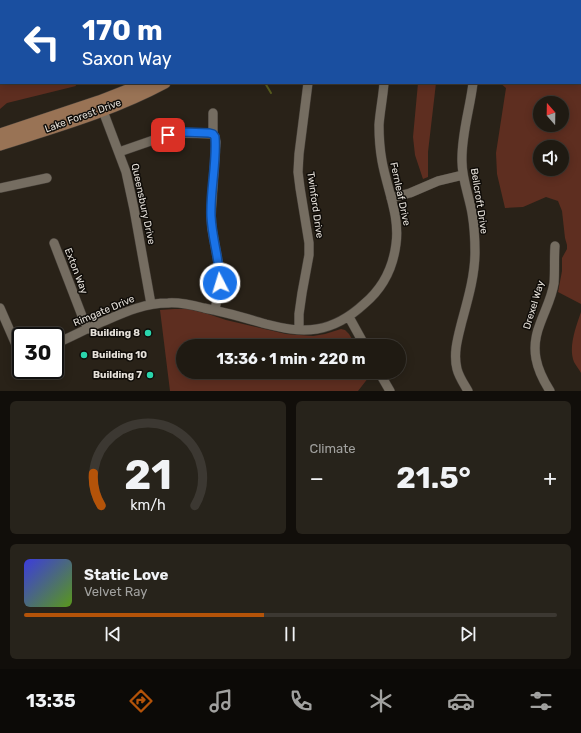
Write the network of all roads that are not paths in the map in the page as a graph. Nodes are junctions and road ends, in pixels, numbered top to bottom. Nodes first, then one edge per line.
1 (143, 84) edge
2 (163, 84) edge
3 (308, 84) edge
4 (384, 84) edge
5 (473, 84) edge
6 (116, 95) junction
7 (77, 109) junction
8 (104, 111) junction
9 (213, 113) dead end
10 (0, 134) edge
11 (213, 134) junction
12 (0, 144) edge
13 (119, 152) junction
14 (463, 175) junction
15 (47, 178) dead end
16 (0, 188) edge
17 (391, 198) junction
18 (54, 243) dead end
19 (555, 246) dead end
20 (151, 304) junction
21 (0, 308) edge
22 (215, 310) junction
23 (349, 317) junction
24 (88, 329) junction
25 (299, 330) junction
26 (12, 336) edge
27 (361, 339) edge
28 (64, 340) edge
29 (383, 379) edge
30 (390, 391) edge
31 (468, 391) edge
32 (550, 391) edge

1 - 6 main road, Lake Forest Drive
2 - 8 main road, Lake Forest Drive
3 - 25 street, Twinford Drive
4 - 17 street, Fernleaf Drive
5 - 14 street, Bellcroft Drive
6 - 7 main road, Lake Forest Drive
6 - 8 main road
7 - 8 main road
7 - 10 main road, Lake Forest Drive
8 - 12 main road, Lake Forest Drive
8 - 13 street, Queensbury Drive
9 - 11 street
11 - 13 street
11 - 22 street
13 - 20 street, Queensbury Drive
14 - 17 street
14 - 31 street, Bellcroft Drive
15 - 16 street
17 - 23 street, Fernleaf Drive
18 - 24 street, Exton Way
19 - 32 street, Drexel Way
20 - 22 street, Rimgate Drive
20 - 24 street, Rimgate Drive
21 - 26 street
22 - 25 street, Rimgate Drive
23 - 25 street, Rimgate Drive
23 - 27 street
24 - 28 street, Rimgate Drive
29 - 30 street

